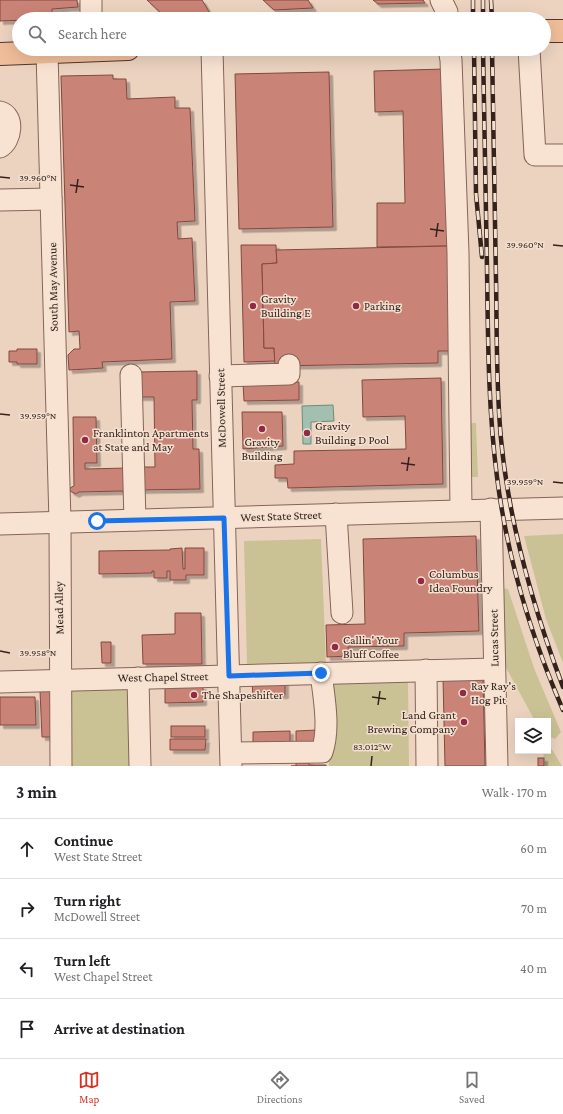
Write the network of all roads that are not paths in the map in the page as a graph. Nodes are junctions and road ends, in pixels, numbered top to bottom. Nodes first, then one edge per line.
1 (91, 0) edge
2 (441, 0) edge
3 (91, 12) edge
4 (447, 12) edge
5 (563, 31) edge
6 (551, 32) edge
7 (12, 53) edge
8 (0, 54) edge
9 (47, 56) edge
10 (212, 56) edge
11 (450, 56) edge
12 (529, 56) edge
13 (0, 112) edge
14 (0, 147) edge
15 (563, 155) edge
16 (51, 199) junction
17 (0, 200) edge
18 (289, 366) dead end
19 (131, 375) dead end
20 (220, 376) junction
21 (563, 508) edge
22 (491, 509) junction
23 (461, 510) junction
24 (336, 514) junction
25 (224, 518) junction
26 (135, 520) junction
27 (60, 522) junction
28 (0, 524) edge
29 (342, 613) dead end
30 (494, 669) junction
31 (426, 670) junction
32 (321, 673) junction
33 (229, 676) junction
34 (138, 678) junction
35 (60, 680) junction
36 (0, 682) edge
37 (231, 759) edge
38 (61, 766) edge
39 (140, 766) edge
40 (427, 766) edge
41 (497, 766) edge

1 - 3 street
2 - 4 street
5 - 6 main road
7 - 8 main road
9 - 16 street, South May Avenue
10 - 20 street, McDowell Street
11 - 23 street
12 - 15 street
13 - 14 street
16 - 17 street
16 - 27 street, South May Avenue
18 - 20 street
19 - 26 street
20 - 25 street, McDowell Street
21 - 22 street, West State Street
22 - 23 street, West State Street
22 - 30 street, Lucas Street
23 - 24 street, West State Street
24 - 25 street, West State Street
24 - 29 street
25 - 26 street, West State Street
25 - 33 street, McDowell Street
26 - 27 street, West State Street
27 - 28 street, West State Street
27 - 35 street, Mead Alley
30 - 31 street, West Chapel Street
30 - 41 street, Lucas Street
31 - 32 street, West Chapel Street
31 - 40 street
32 - 33 street, West Chapel Street
32 - 37 street
33 - 34 street, West Chapel Street
33 - 37 street, McDowell Street
34 - 35 street, West Chapel Street
34 - 39 street
35 - 36 street, West Chapel Street
35 - 38 street, Mead Alley

